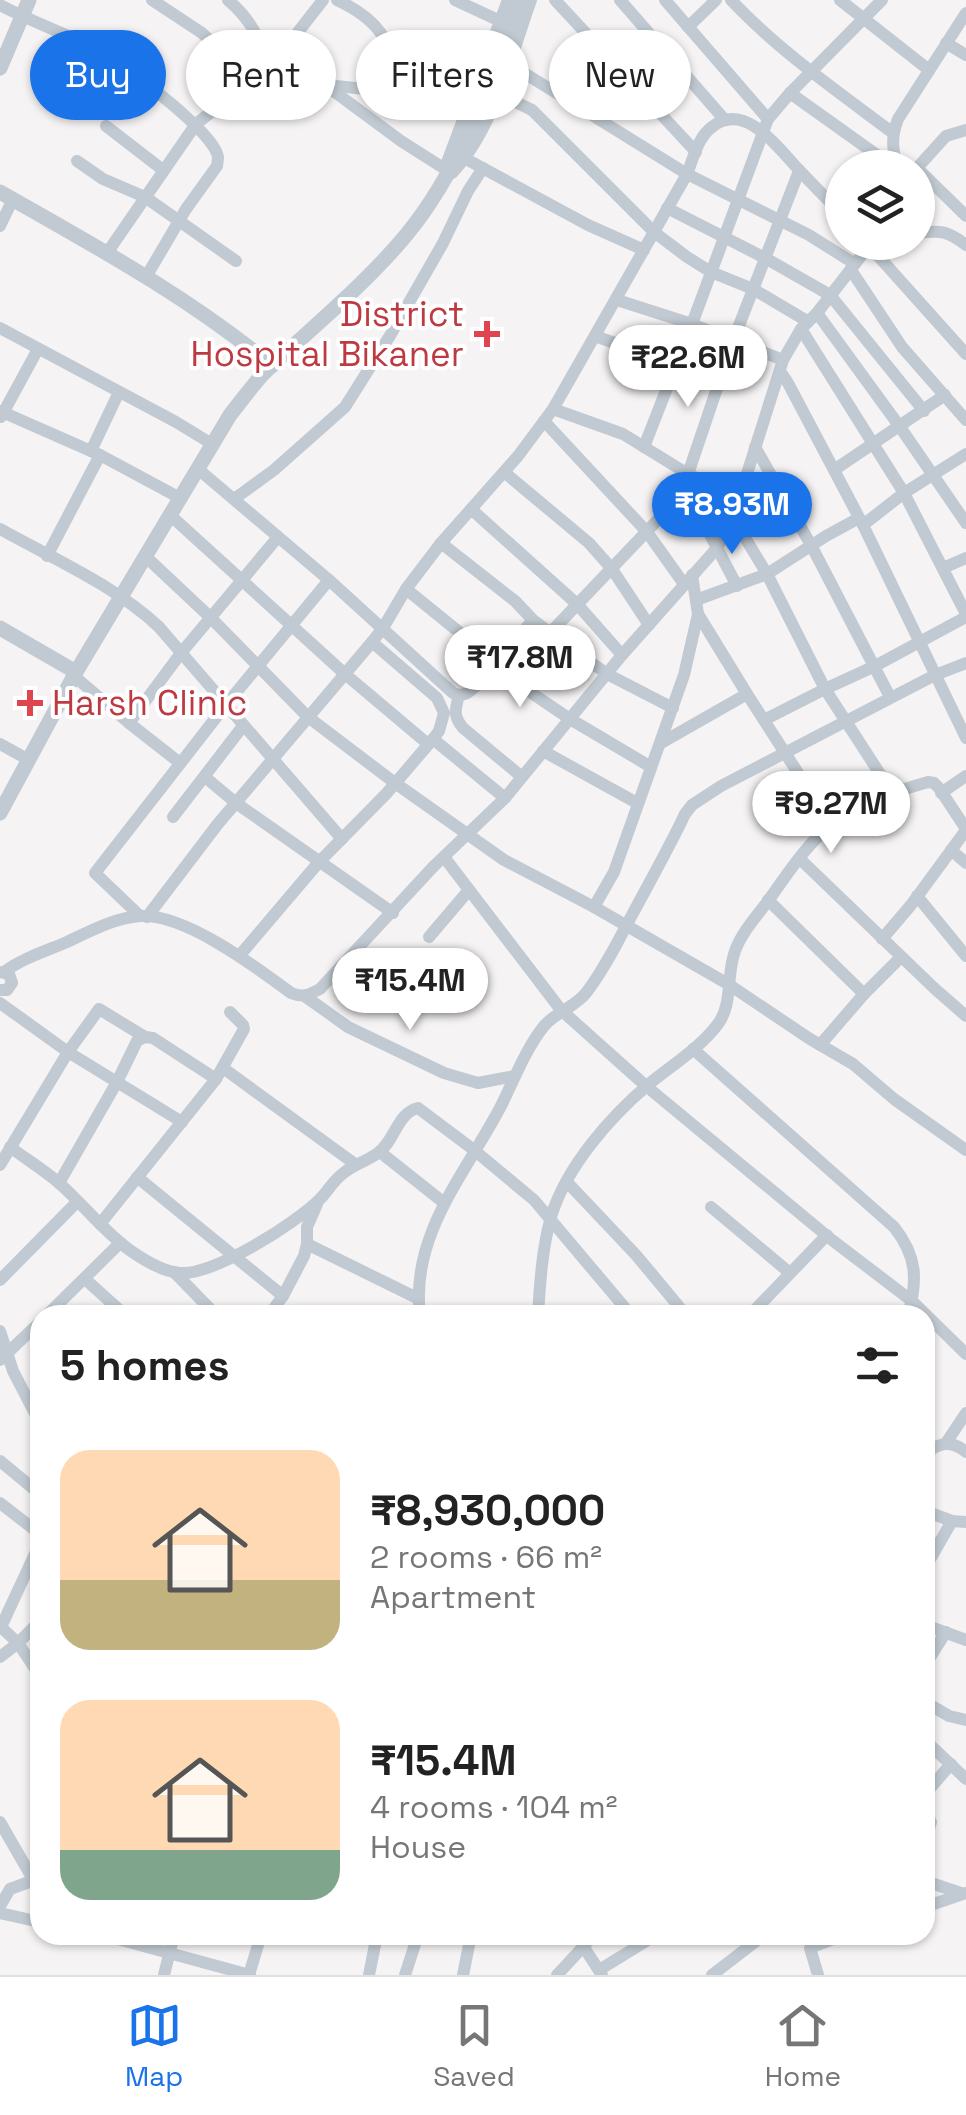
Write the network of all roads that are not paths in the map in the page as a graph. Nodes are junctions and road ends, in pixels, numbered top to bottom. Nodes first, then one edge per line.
1 (152, 0) edge
2 (228, 0) edge
3 (323, 0) edge
4 (337, 0) edge
5 (456, 0) edge
6 (508, 0) edge
7 (521, 0) edge
8 (532, 0) edge
9 (555, 0) edge
10 (620, 0) edge
11 (665, 0) edge
12 (716, 0) edge
13 (731, 0) edge
14 (840, 0) edge
15 (882, 0) edge
16 (0, 5) edge
17 (28, 5) edge
18 (966, 13) edge
19 (863, 19) junction
20 (500, 21) junction
21 (688, 27) junction
22 (197, 30) edge
23 (256, 30) edge
24 (300, 30) edge
25 (379, 30) edge
26 (498, 30) edge
27 (510, 30) edge
28 (521, 30) edge
29 (946, 44) junction
30 (966, 55) edge
31 (0, 68) edge
32 (929, 70) junction
33 (810, 72) junction
34 (529, 76) edge
35 (336, 93) edge
36 (790, 93) junction
37 (529, 109) edge
38 (724, 119) junction
39 (201, 120) edge
40 (471, 120) edge
41 (472, 120) edge
42 (481, 120) edge
43 (196, 124) junction
44 (765, 125) junction
45 (106, 126) dead end
46 (966, 130) edge
47 (892, 138) junction
48 (869, 150) edge
49 (894, 150) edge
50 (901, 150) edge
51 (935, 150) edge
52 (696, 152) junction
53 (466, 158) junction
54 (77, 162) dead end
55 (445, 168) junction
56 (483, 168) junction
57 (164, 170) junction
58 (799, 171) junction
59 (687, 174) junction
60 (439, 187) junction
61 (935, 187) edge
62 (6, 196) edge
63 (144, 197) junction
64 (825, 197) edge
65 (738, 202) junction
66 (668, 208) junction
67 (966, 216) edge
68 (180, 220) junction
69 (781, 222) junction
70 (0, 226) edge
71 (654, 232) junction
72 (935, 233) edge
73 (724, 238) junction
74 (825, 241) edge
75 (966, 246) edge
76 (644, 250) junction
77 (107, 253) junction
78 (767, 259) junction
79 (857, 260) edge
80 (865, 260) edge
81 (882, 260) edge
82 (236, 261) dead end
83 (712, 272) junction
84 (146, 277) junction
85 (753, 290) junction
86 (830, 295) junction
87 (616, 300) junction
88 (808, 321) junction
89 (692, 324) junction
90 (0, 328) edge
91 (595, 336) junction
92 (734, 341) junction
93 (38, 348) junction
94 (966, 354) edge
95 (676, 365) junction
96 (272, 366) junction
97 (782, 366) junction
98 (721, 380) junction
99 (119, 392) junction
100 (945, 395) junction
101 (924, 411) junction
102 (1, 414) edge
103 (548, 415) junction
104 (966, 420) edge
105 (900, 426) junction
106 (212, 444) junction
107 (874, 444) junction
108 (755, 446) junction
109 (644, 447) junction
110 (96, 453) junction
111 (966, 454) edge
112 (198, 468) junction
113 (834, 470) junction
114 (504, 472) junction
115 (934, 476) junction
116 (686, 480) junction
117 (904, 493) junction
118 (180, 498) junction
119 (739, 499) junction
120 (234, 500) junction
121 (471, 509) junction
122 (170, 515) junction
123 (964, 515) edge
124 (733, 518) junction
125 (861, 521) junction
126 (0, 529) edge
127 (647, 532) junction
128 (278, 536) junction
129 (441, 543) junction
130 (811, 546) junction
131 (717, 548) junction
132 (48, 556) junction
133 (145, 556) junction
134 (966, 558) edge
135 (943, 568) junction
136 (612, 569) junction
137 (767, 574) junction
138 (688, 579) junction
139 (240, 580) junction
140 (329, 580) junction
141 (737, 586) junction
142 (406, 589) junction
143 (121, 596) junction
144 (577, 604) junction
145 (697, 607) junction
146 (966, 615) edge
147 (210, 617) junction
148 (534, 620) junction
149 (292, 624) junction
150 (649, 626) junction
151 (0, 628) edge
152 (383, 628) junction
153 (550, 633) junction
154 (920, 640) junction
155 (372, 642) junction
156 (181, 653) junction
157 (622, 655) junction
158 (966, 663) edge
159 (494, 664) junction
160 (258, 666) junction
161 (875, 666) junction
162 (75, 674) junction
163 (345, 674) junction
164 (607, 674) junction
165 (935, 675) junction
166 (825, 688) junction
167 (748, 694) junction
168 (459, 696) junction
169 (890, 698) junction
170 (225, 706) junction
171 (673, 708) junction
172 (308, 717) junction
173 (570, 719) junction
174 (764, 720) junction
175 (844, 721) junction
176 (962, 722) edge
177 (129, 723) junction
178 (243, 726) junction
179 (966, 738) edge
180 (430, 742) junction
181 (661, 743) junction
182 (0, 744) edge
183 (543, 751) junction
184 (784, 754) junction
185 (273, 758) junction
186 (29, 760) junction
187 (180, 763) junction
188 (652, 768) junction
189 (966, 776) edge
190 (205, 777) junction
191 (522, 778) junction
192 (394, 783) junction
193 (941, 793) junction
194 (892, 794) junction
195 (505, 798) junction
196 (236, 803) junction
197 (637, 803) junction
198 (2, 804) edge
199 (172, 817) dead end
200 (831, 824) junction
201 (966, 830) edge
202 (468, 834) junction
203 (342, 840) junction
204 (951, 850) junction
205 (444, 856) junction
206 (800, 859) junction
207 (319, 862) junction
208 (966, 862) edge
209 (469, 890) junction
210 (917, 896) junction
211 (768, 900) junction
212 (594, 907) junction
213 (393, 913) junction
214 (144, 916) junction
215 (626, 925) junction
216 (429, 936) dead end
217 (882, 938) junction
218 (240, 955) junction
219 (966, 956) edge
220 (901, 957) junction
221 (2, 972) edge
222 (728, 984) junction
223 (0, 991) edge
224 (864, 994) junction
225 (306, 997) junction
226 (0, 1003) edge
227 (561, 1010) junction
228 (230, 1012) dead end
229 (966, 1016) edge
230 (145, 1037) junction
231 (820, 1044) junction
232 (692, 1050) junction
233 (68, 1052) junction
234 (219, 1074) junction
235 (514, 1076) junction
236 (117, 1082) junction
237 (646, 1086) junction
238 (182, 1122) junction
239 (10, 1147) junction
240 (474, 1150) junction
241 (966, 1150) edge
242 (380, 1152) junction
243 (355, 1164) junction
244 (0, 1165) edge
245 (137, 1177) junction
246 (567, 1182) junction
247 (59, 1183) junction
248 (318, 1201) junction
249 (76, 1202) junction
250 (443, 1202) junction
251 (711, 1206) dead end
252 (550, 1219) junction
253 (100, 1224) junction
254 (827, 1235) junction
255 (120, 1244) junction
256 (307, 1244) junction
257 (235, 1256) junction
258 (175, 1273) junction
259 (790, 1273) junction
260 (85, 1279) junction
261 (0, 1280) edge
262 (283, 1296) junction
263 (418, 1299) junction
264 (59, 1305) edge
265 (114, 1305) edge
266 (206, 1305) edge
267 (276, 1305) edge
268 (419, 1305) edge
269 (539, 1305) edge
270 (623, 1305) edge
271 (678, 1305) edge
272 (760, 1305) edge
273 (907, 1305) edge
274 (910, 1305) edge
275 (935, 1329) edge
276 (0, 1331) edge
277 (30, 1332) edge
278 (966, 1354) edge
279 (4, 1356) edge
280 (30, 1403) edge
281 (966, 1413) edge
282 (946, 1443) junction
283 (935, 1446) edge
284 (966, 1452) edge
285 (0, 1461) edge
286 (30, 1486) edge
287 (0, 1503) edge
288 (935, 1514) edge
289 (959, 1522) edge
290 (30, 1526) edge
291 (935, 1554) edge
292 (30, 1564) edge
293 (1, 1626) edge
294 (935, 1629) edge
295 (30, 1630) edge
296 (946, 1632) junction
297 (966, 1640) edge
298 (18, 1643) junction
299 (935, 1649) edge
300 (0, 1657) edge
301 (30, 1661) edge
302 (935, 1708) edge
303 (966, 1720) edge
304 (935, 1749) edge
305 (951, 1764) junction
306 (966, 1779) edge
307 (935, 1782) edge
308 (0, 1822) edge
309 (30, 1868) edge
310 (0, 1876) edge
311 (30, 1881) edge
312 (935, 1884) edge
313 (16, 1886) junction
314 (964, 1893) edge
315 (935, 1903) edge
316 (0, 1906) edge
317 (0, 1913) edge
318 (30, 1920) edge
319 (143, 1945) edge
320 (171, 1945) edge
321 (258, 1945) edge
322 (375, 1945) edge
323 (415, 1945) edge
324 (469, 1945) edge
325 (641, 1945) edge
326 (751, 1945) edge
327 (808, 1945) edge
328 (582, 1946) joint
329 (169, 1952) junction
330 (600, 1973) edge
331 (164, 1975) edge
332 (250, 1975) edge
333 (369, 1975) edge
334 (405, 1975) edge
335 (463, 1975) edge
336 (557, 1975) edge
337 (712, 1975) edge
338 (818, 1975) edge

1 - 22 street
2 - 23 street
3 - 24 street
4 - 25 street
5 - 20 street
6 - 20 street
7 - 27 street
8 - 28 street
9 - 52 street
10 - 38 street
11 - 21 street
12 - 21 street
13 - 33 street
14 - 19 street
15 - 19 street
16 - 17 street
17 - 31 street
17 - 43 street
18 - 29 street
19 - 32 street
19 - 33 street
20 - 26 street
21 - 44 street
29 - 30 street
29 - 32 street
32 - 47 street
33 - 36 street
33 - 47 street
34 - 59 street
35 - 55 street
36 - 44 street
36 - 48 street
37 - 71 street
38 - 44 street
38 - 52 street
39 - 43 street
40 - 55 street
41 - 60 street
42 - 53 street
43 - 57 street
43 - 68 street
44 - 58 street
44 - 65 street
45 - 57 street
46 - 51 street
47 - 49 street
47 - 50 street
52 - 59 street
53 - 56 street
53 - 60 street
54 - 63 street
55 - 60 street
56 - 76 street
56 - 120 street
57 - 63 street
58 - 64 street
58 - 69 street
59 - 65 street
59 - 66 street
60 - 96 street
61 - 67 street
62 - 70 street
62 - 77 street
63 - 68 street
63 - 77 street
65 - 69 street
65 - 73 street
66 - 71 street
66 - 73 street
68 - 82 street
68 - 84 street
69 - 74 street
69 - 78 street
71 - 76 street
71 - 83 street
72 - 75 street
73 - 78 street
73 - 83 street
76 - 87 street
77 - 84 street
78 - 85 street
78 - 86 street
79 - 86 street
80 - 100 street
81 - 94 street
83 - 85 street
83 - 89 street
84 - 96 street
85 - 88 street
85 - 92 street
86 - 88 street
86 - 101 street
87 - 89 street
87 - 91 street
88 - 97 street
88 - 105 street
88 - 107 street
89 - 92 street
89 - 95 street
90 - 93 street
91 - 95 street
91 - 103 street
92 - 97 street
92 - 98 street
93 - 99 street
93 - 102 street
95 - 98 street
95 - 109 street
96 - 106 street
97 - 108 street
97 - 113 street
98 - 116 street
99 - 106 street
99 - 110 street
100 - 101 street
100 - 104 street
101 - 105 street
102 - 110 street
103 - 109 street
103 - 114 street
103 - 127 street
105 - 107 street
105 - 115 street
106 - 112 street
107 - 113 street
107 - 117 street
108 - 119 street
108 - 130 street
109 - 116 street
110 - 118 street
110 - 132 street
111 - 115 street
112 - 118 street
112 - 120 street
113 - 125 street
114 - 121 street
114 - 136 street
115 - 117 street
115 - 123 street
116 - 119 street
116 - 127 street
116 - 131 street
117 - 125 street
117 - 135 street
118 - 122 street
119 - 124 street
120 - 128 street
121 - 129 street
121 - 144 street
122 - 133 street
122 - 139 street
124 - 131 street
124 - 137 street
125 - 130 street
125 - 154 street
126 - 132 street
127 - 136 street
127 - 138 street
128 - 139 street
128 - 140 street
129 - 142 street
129 - 148 street
130 - 137 street
130 - 161 street
131 - 138 street
131 - 141 street
132 - 143 street
133 - 143 street
133 - 147 street
134 - 135 street
135 - 146 street
136 - 144 street
136 - 150 street
137 - 141 street
137 - 166 street
138 - 145 street
138 - 150 street
139 - 147 street
139 - 149 street
140 - 149 street
140 - 152 street
141 - 145 street
142 - 152 street
142 - 159 street
143 - 156 street
143 - 162 street
144 - 153 street
144 - 157 street
145 - 167 street
145 - 171 street
146 - 154 street
147 - 156 street
147 - 160 street
148 - 153 street
148 - 159 street
149 - 160 street
149 - 163 street
150 - 157 street
151 - 162 street
152 - 155 street
152 - 168 street
153 - 164 street
154 - 161 street
154 - 165 street
155 - 163 street
155 - 180 street
156 - 170 street
156 - 177 street
157 - 164 street
158 - 165 street
159 - 168 street
159 - 173 street
160 - 170 street
160 - 172 street
161 - 166 street
161 - 169 street
162 - 177 street
162 - 186 street
163 - 172 street
163 - 180 street
164 - 171 street
164 - 173 street
165 - 169 street
165 - 176 street
166 - 174 street
166 - 175 street
167 - 174 street
167 - 181 street
168 - 191 street
169 - 175 street
170 - 178 street
170 - 187 street
171 - 181 street
172 - 185 street
172 - 192 street
173 - 183 street
173 - 188 street
174 - 184 street
175 - 184 street
175 - 194 street
176 - 179 street
177 - 187 street
178 - 185 street
178 - 190 street
180 - 192 street
180 - 195 street
181 - 188 street
182 - 186 street
183 - 191 street
183 - 197 street
184 - 200 street
184 - 215 street
185 - 196 street
185 - 203 street
186 - 198 street
187 - 214 street
188 - 197 street
189 - 193 street
190 - 196 street
190 - 199 street
191 - 195 street
192 - 202 street
192 - 203 street
193 - 194 street
193 - 201 street
194 - 200 street
195 - 202 street
196 - 207 street
196 - 214 street
197 - 212 street
200 - 206 street
201 - 204 street
202 - 205 street
202 - 212 street
203 - 207 street
204 - 208 street
204 - 210 street
205 - 209 street
205 - 213 street
206 - 211 street
206 - 217 street
207 - 213 street
207 - 218 street
209 - 216 street
209 - 227 street
210 - 217 street
210 - 219 street
211 - 222 street
211 - 224 street
212 - 215 street
213 - 225 street
214 - 218 street
214 - 221 street
215 - 222 street
215 - 227 street
217 - 220 street
218 - 225 street
220 - 224 street
220 - 229 street
221 - 223 street
222 - 231 street
222 - 232 street
224 - 231 street
225 - 235 street
226 - 233 street
227 - 235 street
227 - 237 street
228 - 234 street
230 - 233 street
230 - 234 street
230 - 236 street
231 - 241 street
232 - 237 street
232 - 274 street
233 - 236 street
233 - 239 street
234 - 238 street
234 - 243 street
235 - 240 street
236 - 238 street
236 - 247 street
237 - 246 street
237 - 254 street
238 - 245 street
239 - 244 street
239 - 247 street
240 - 242 street
240 - 250 street
240 - 252 street
242 - 243 street
242 - 250 street
243 - 248 street
245 - 253 street
245 - 257 street
246 - 252 street
246 - 271 street
247 - 249 street
248 - 256 street
248 - 257 street
249 - 253 street
249 - 261 street
250 - 263 street
251 - 259 street
252 - 269 street
252 - 270 street
253 - 255 street
254 - 259 street
254 - 273 street
255 - 258 street
255 - 260 street
256 - 262 street
256 - 263 street
257 - 258 street
257 - 262 street
258 - 266 street
259 - 272 street
260 - 264 street
260 - 265 street
262 - 267 street
263 - 268 street
275 - 278 street
276 - 279 street
277 - 279 street
279 - 280 street
281 - 282 street
282 - 283 street
282 - 284 street
285 - 286 street
287 - 290 street
288 - 289 street
289 - 291 street
292 - 293 street
293 - 298 street
294 - 296 street
295 - 298 street
296 - 297 street
296 - 299 street
298 - 300 street
298 - 301 street
302 - 303 street
304 - 305 street
305 - 306 street
305 - 307 street
308 - 309 street
310 - 313 street
311 - 313 street
312 - 314 street
313 - 316 street
314 - 315 street
317 - 318 street
319 - 329 street
320 - 329 street
321 - 332 street
322 - 333 street
323 - 334 street
324 - 335 street
325 - 330 street
326 - 337 street
327 - 338 street
328 - 330 street
328 - 336 street
329 - 331 street
329 - 332 street

